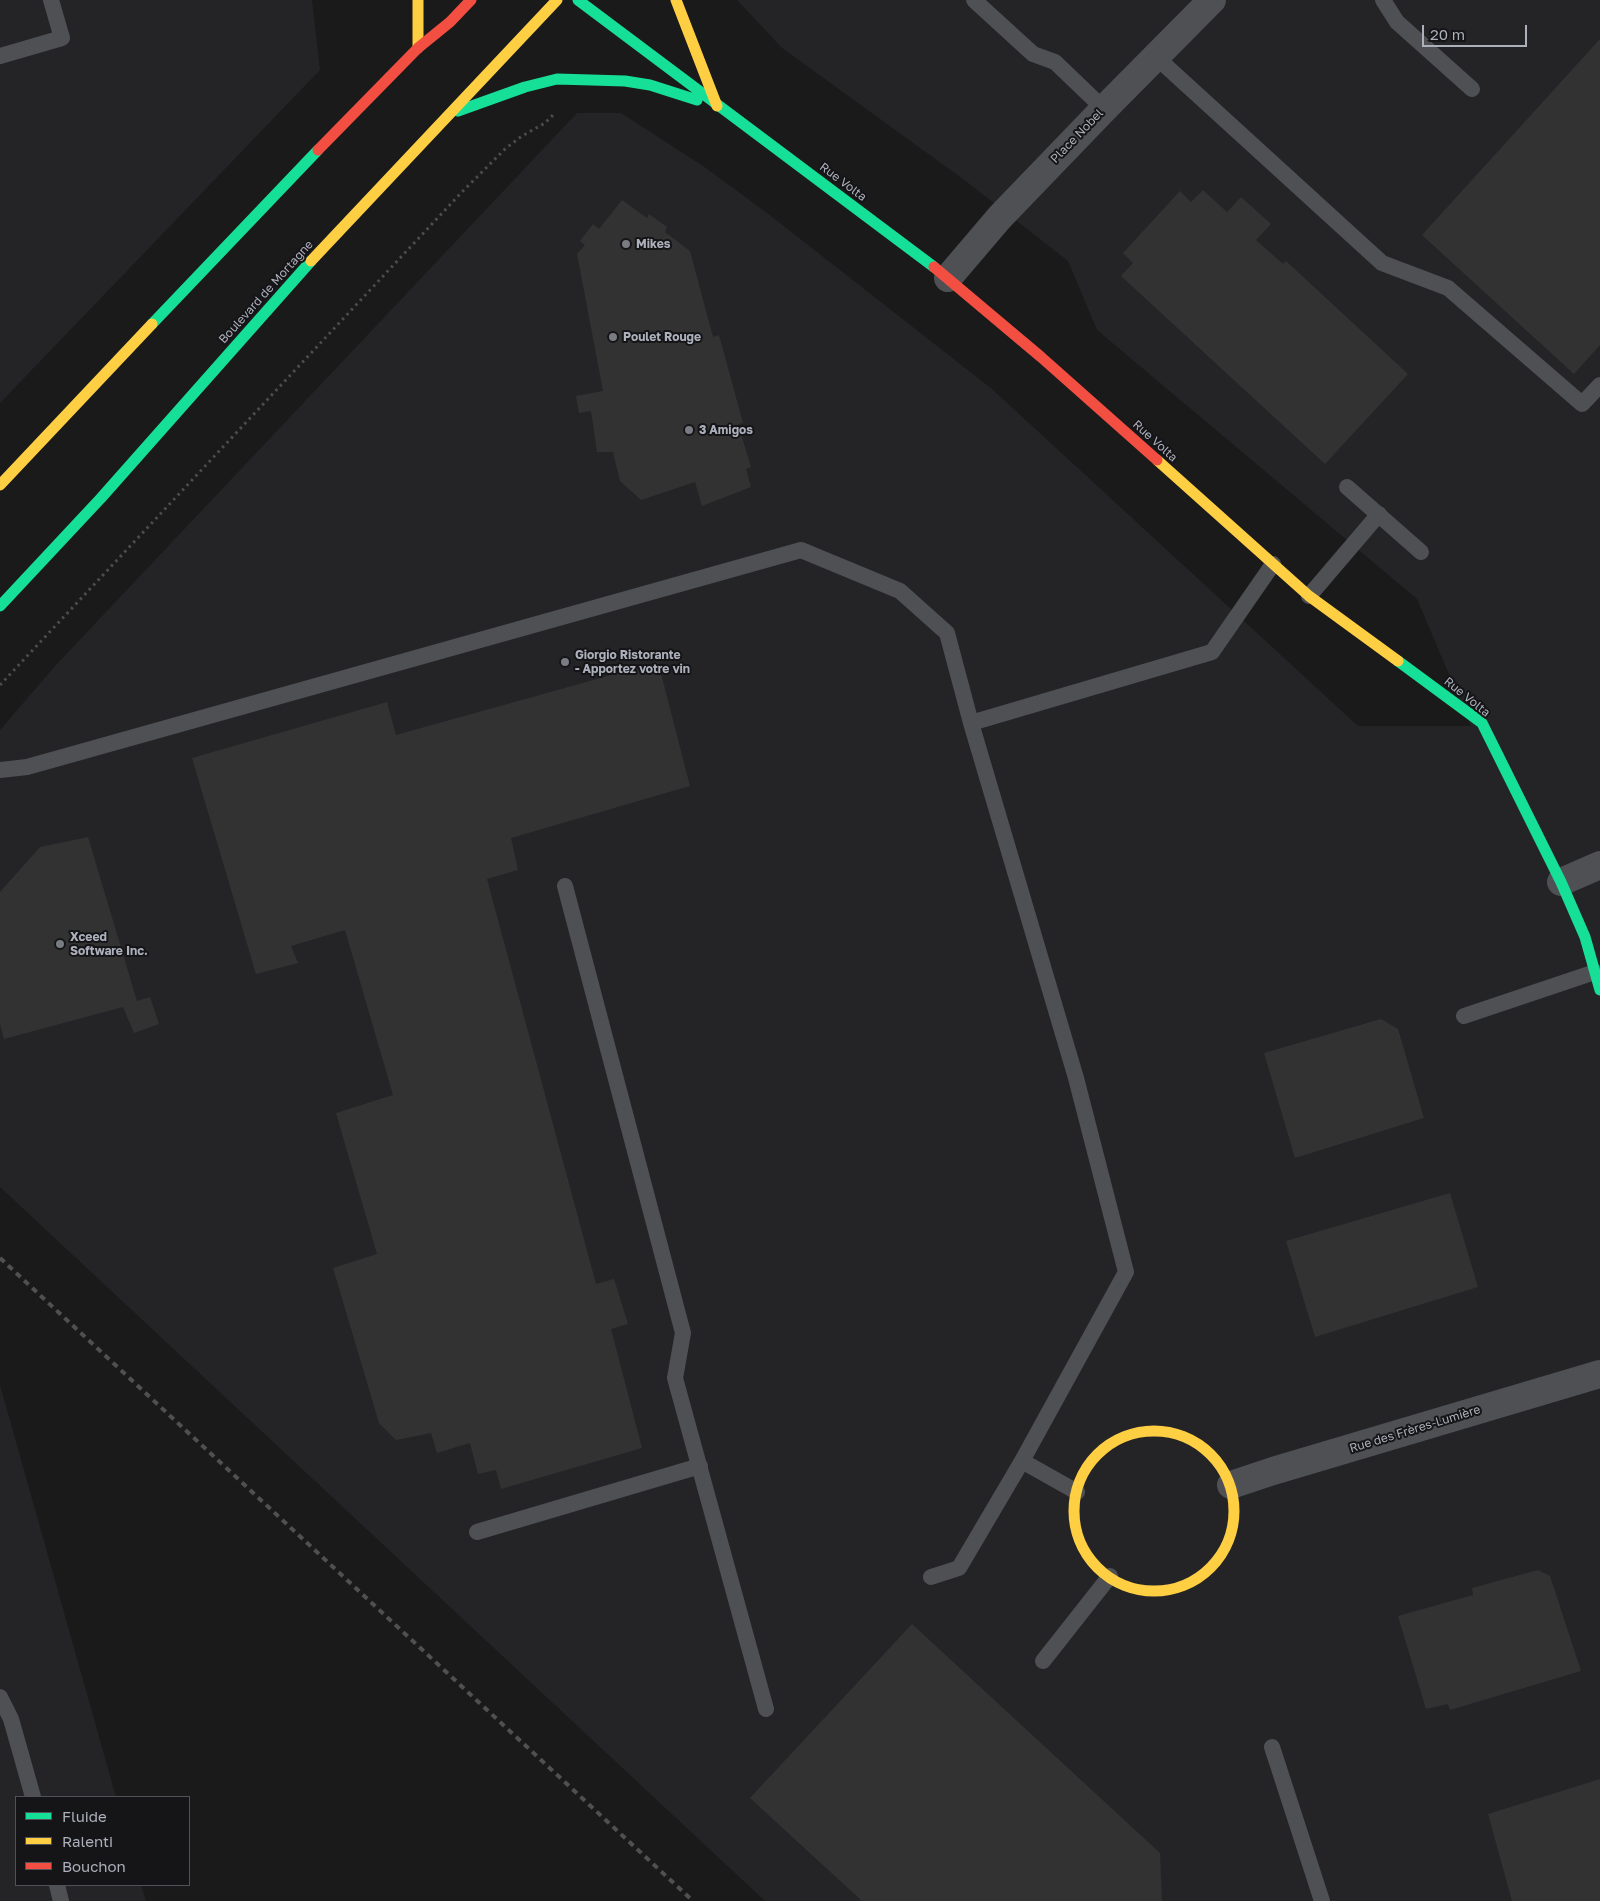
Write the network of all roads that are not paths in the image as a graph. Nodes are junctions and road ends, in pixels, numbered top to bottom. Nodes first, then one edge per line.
1 (50, 0) edge
2 (418, 0) edge
3 (471, 0) edge
4 (557, 0) edge
5 (578, 0) edge
6 (676, 0) edge
7 (974, 0) edge
8 (1212, 0) edge
9 (1382, 0) edge
10 (418, 48) junction
11 (0, 56) edge
12 (1155, 56) junction
13 (1472, 89) dead end
14 (717, 106) junction
15 (1104, 109) junction
16 (452, 114) junction
17 (948, 278) junction
18 (1600, 385) edge
19 (0, 485) edge
20 (1347, 486) dead end
21 (1379, 514) junction
22 (1421, 552) dead end
23 (1273, 564) junction
24 (1310, 596) junction
25 (0, 606) edge
26 (971, 723) junction
27 (0, 770) edge
28 (1600, 865) edge
29 (1561, 882) junction
30 (565, 886) dead end
31 (1595, 972) junction
32 (1600, 990) edge
33 (1464, 1016) dead end
34 (1600, 1374) edge
35 (1022, 1462) junction
36 (700, 1466) junction
37 (1231, 1486) junction
38 (1077, 1492) junction
39 (477, 1532) dead end
40 (1110, 1576) junction
41 (931, 1577) dead end
42 (1043, 1661) dead end
43 (0, 1697) edge
44 (766, 1710) dead end
45 (1272, 1747) dead end
46 (33, 1796) edge
47 (57, 1886) edge
48 (61, 1901) edge
49 (1322, 1901) edge

1 - 11 lane
2 - 10 main road
3 - 10 main road
4 - 16 main road, Boulevard de Mortagne
5 - 14 main road, Rue Volta
6 - 14 main road
7 - 15 lane
8 - 12 street, Place Nobel
9 - 13 lane
10 - 19 main road
12 - 15 street, Place Nobel
12 - 18 lane
14 - 16 main road
14 - 17 main road, Rue Volta
15 - 17 street, Place Nobel
16 - 25 main road, Boulevard de Mortagne
17 - 23 main road, Rue Volta
20 - 21 lane
21 - 22 lane
21 - 24 lane
23 - 24 main road, Rue Volta
23 - 26 lane
24 - 29 main road, Rue Volta
26 - 27 lane
26 - 35 lane
28 - 29 street
29 - 31 main road, Rue Volta
30 - 36 lane
31 - 32 main road, Rue Volta
31 - 33 lane
34 - 37 street, Rue des Frères-Lumière
35 - 38 lane
35 - 41 lane
36 - 39 lane
36 - 44 lane
37 - 38 main road
37 - 40 main road
38 - 40 main road
40 - 42 lane
43 - 46 lane
45 - 49 lane
47 - 48 lane

